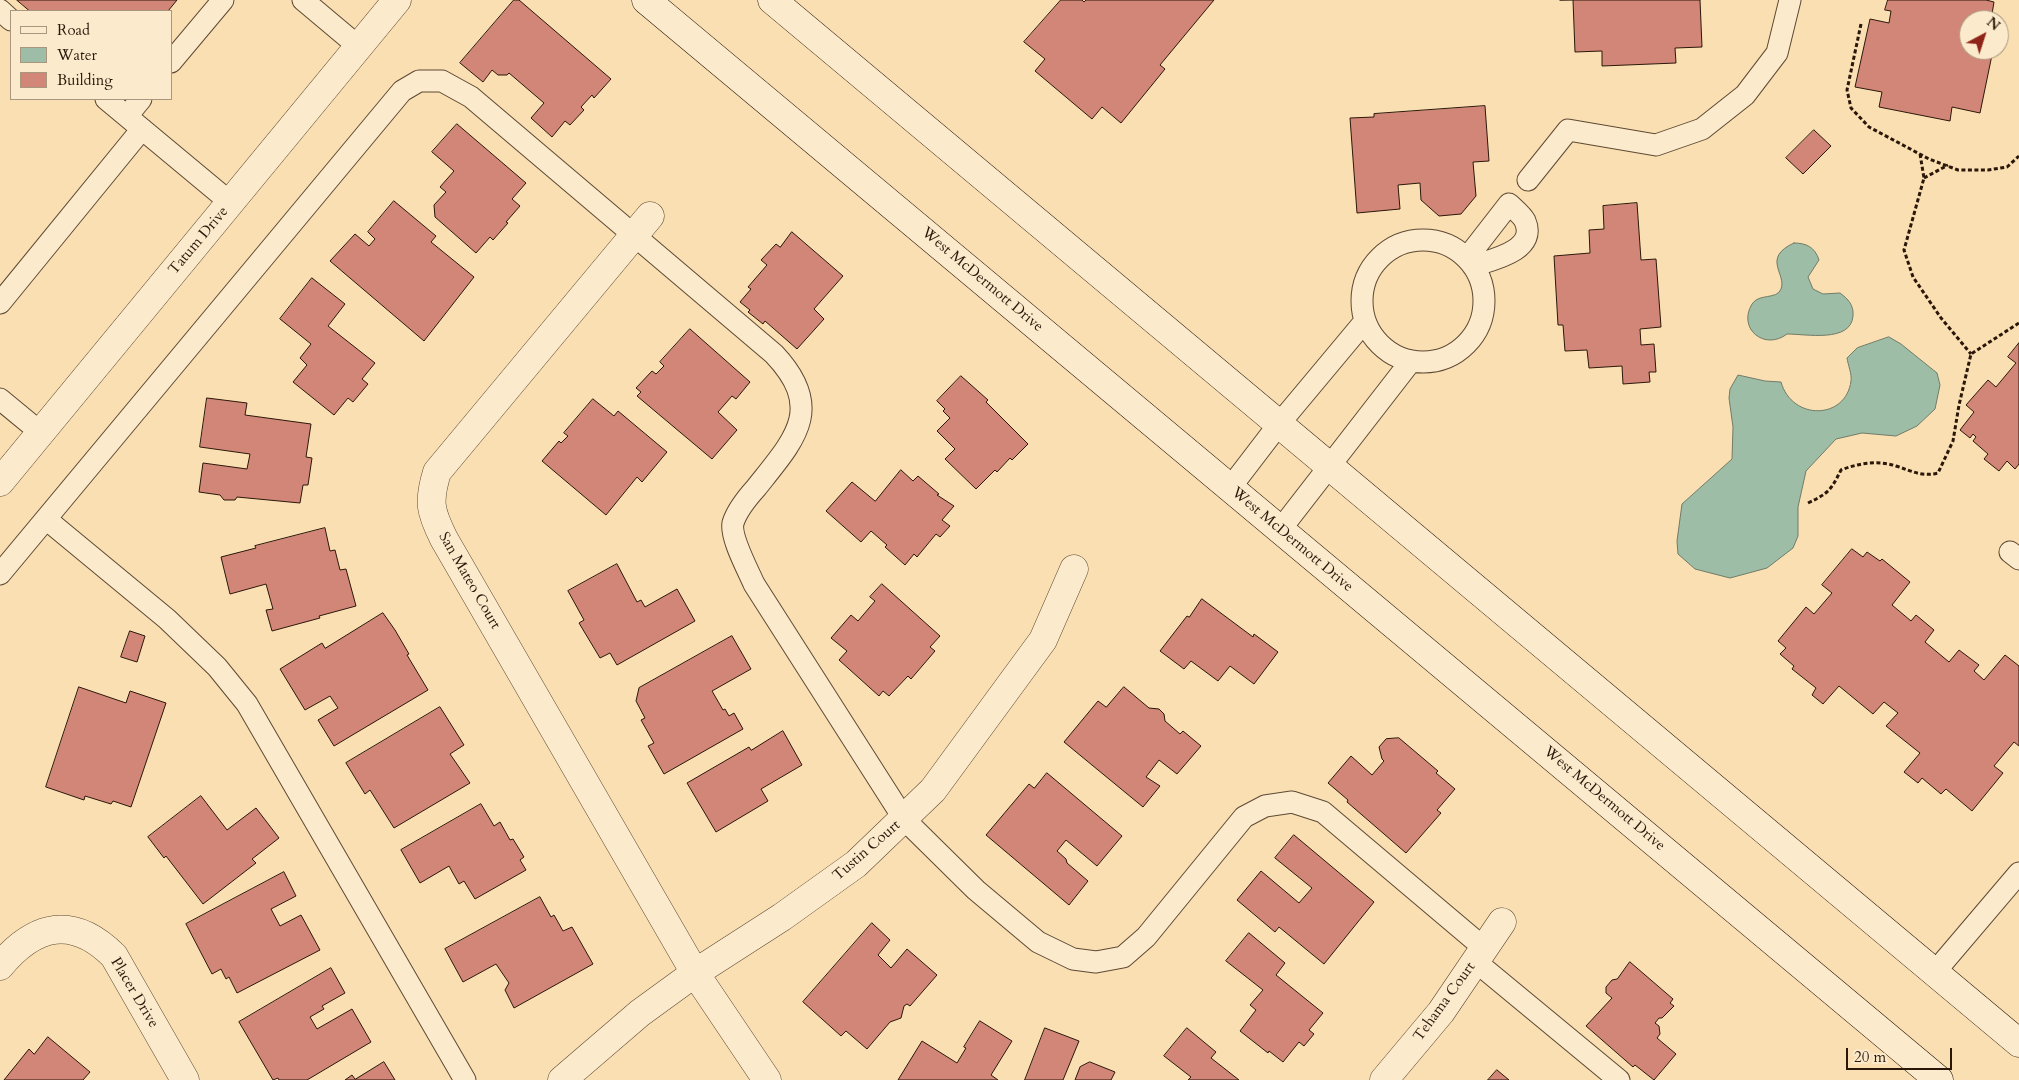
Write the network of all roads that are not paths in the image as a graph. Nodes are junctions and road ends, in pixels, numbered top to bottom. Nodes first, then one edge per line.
1 (223, 0) edge
2 (302, 0) edge
3 (397, 0) edge
4 (646, 0) edge
5 (772, 0) edge
6 (1790, 0) edge
7 (0, 10) edge
8 (10, 19) edge
9 (358, 48) junction
10 (172, 61) edge
11 (107, 100) edge
12 (141, 100) edge
13 (134, 122) junction
14 (1528, 180) dead end
15 (231, 202) junction
16 (642, 226) junction
17 (1470, 262) junction
18 (0, 303) edge
19 (1365, 321) junction
20 (1411, 362) junction
21 (0, 399) edge
22 (1280, 424) junction
23 (40, 432) junction
24 (1330, 466) junction
25 (0, 482) edge
26 (1230, 488) junction
27 (46, 519) junction
28 (1280, 530) junction
29 (1074, 570) dead end
30 (0, 574) edge
31 (904, 819) junction
32 (2019, 873) edge
33 (1502, 922) dead end
34 (1480, 954) junction
35 (0, 966) edge
36 (695, 973) junction
37 (1934, 973) junction
38 (2019, 1043) edge
39 (185, 1080) edge
40 (465, 1080) edge
41 (562, 1080) edge
42 (767, 1080) edge
43 (1384, 1080) edge
44 (1620, 1080) edge
45 (1939, 1080) edge

1 - 10 lane
2 - 9 lane
3 - 9 main road, Tatum Drive
4 - 26 main road, West McDermott Drive
5 - 22 main road
6 - 14 lane
7 - 8 lane
9 - 15 main road, Tatum Drive
11 - 13 lane
12 - 13 lane
13 - 15 lane
13 - 18 lane
15 - 23 main road, Tatum Drive
16 - 27 lane
16 - 31 lane
16 - 36 main road, San Mateo Court
17 - 17 lane
17 - 19 lane
17 - 20 lane
19 - 20 lane
19 - 22 lane
20 - 24 lane
21 - 23 lane
22 - 24 main road
22 - 26 lane
23 - 25 main road, Tatum Drive
24 - 28 lane
24 - 37 main road
26 - 28 main road, West McDermott Drive
27 - 30 lane
27 - 40 lane
28 - 45 main road, West McDermott Drive
29 - 31 main road, Tustin Court
31 - 34 lane
31 - 36 main road, Tustin Court
32 - 37 lane
33 - 34 main road, Tehama Court
34 - 43 main road, Tehama Court
34 - 44 lane
35 - 39 main road, Placer Drive
36 - 41 main road, Tustin Court
36 - 42 main road, San Mateo Court
37 - 38 main road

